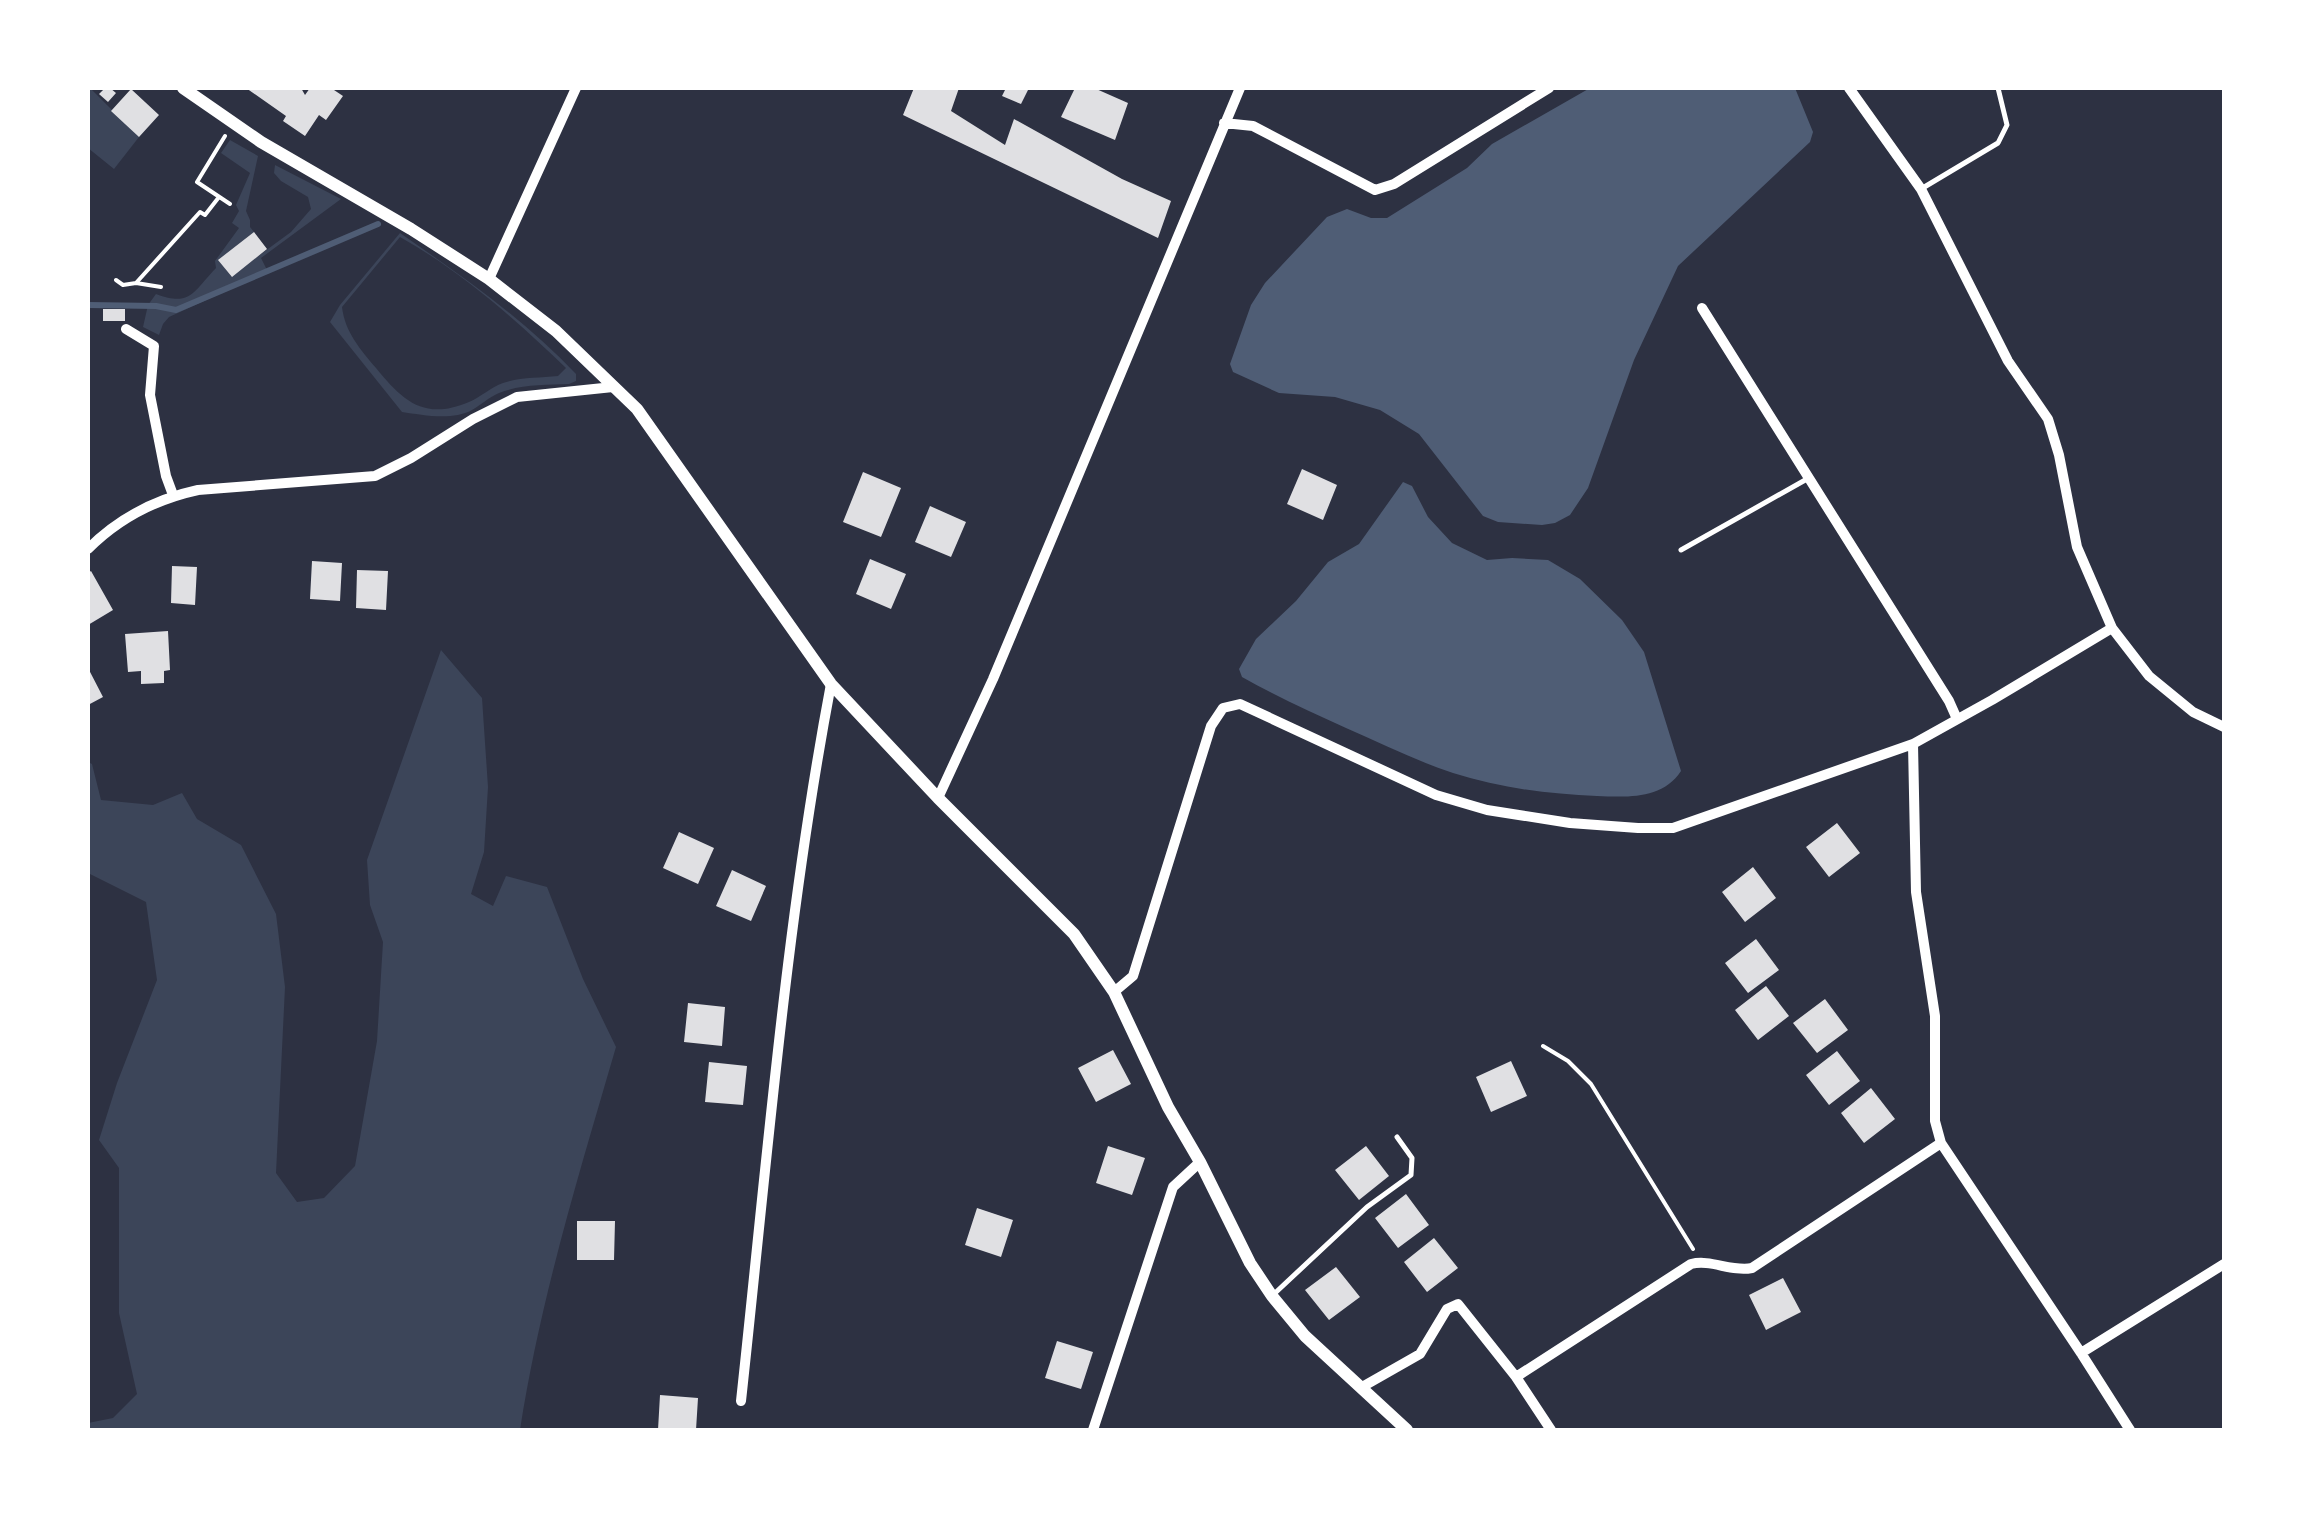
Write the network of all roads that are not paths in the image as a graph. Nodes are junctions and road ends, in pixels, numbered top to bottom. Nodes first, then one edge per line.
1 (183, 88) edge
2 (576, 88) edge
3 (1240, 88) edge
4 (1550, 88) edge
5 (1849, 88) edge
6 (1998, 88) edge
7 (1224, 122) junction
8 (1921, 189) junction
9 (488, 278) junction
10 (1702, 308) dead end
11 (126, 329) dead end
12 (613, 386) junction
13 (1810, 478) junction
14 (173, 495) junction
15 (88, 549) edge
16 (1680, 550) dead end
17 (2112, 628) junction
18 (831, 684) junction
19 (1957, 719) junction
20 (2224, 727) edge
21 (1913, 744) junction
22 (938, 798) junction
23 (1114, 992) junction
24 (1397, 1138) dead end
25 (1940, 1144) junction
26 (1200, 1162) junction
27 (2224, 1264) edge
28 (1272, 1296) junction
29 (2081, 1353) junction
30 (1516, 1377) junction
31 (1362, 1387) junction
32 (741, 1400) dead end
33 (1092, 1430) edge
34 (1407, 1430) edge
35 (1551, 1430) edge
36 (2130, 1430) edge

1 - 9 street
2 - 9 street
3 - 7 street
4 - 7 street
5 - 8 street
6 - 8 lane
7 - 22 street
8 - 17 street
9 - 12 street
10 - 13 street
11 - 14 street
12 - 14 street
12 - 18 street
13 - 16 lane
13 - 19 street
14 - 15 street
17 - 19 street
17 - 20 street
18 - 22 street
18 - 32 street
19 - 21 street
21 - 23 street
21 - 25 street
22 - 23 street
23 - 26 street
24 - 28 lane
25 - 29 street
25 - 30 street
26 - 28 street
26 - 33 street
27 - 29 street
28 - 31 street
29 - 36 street
30 - 31 street
30 - 35 street
31 - 34 street

